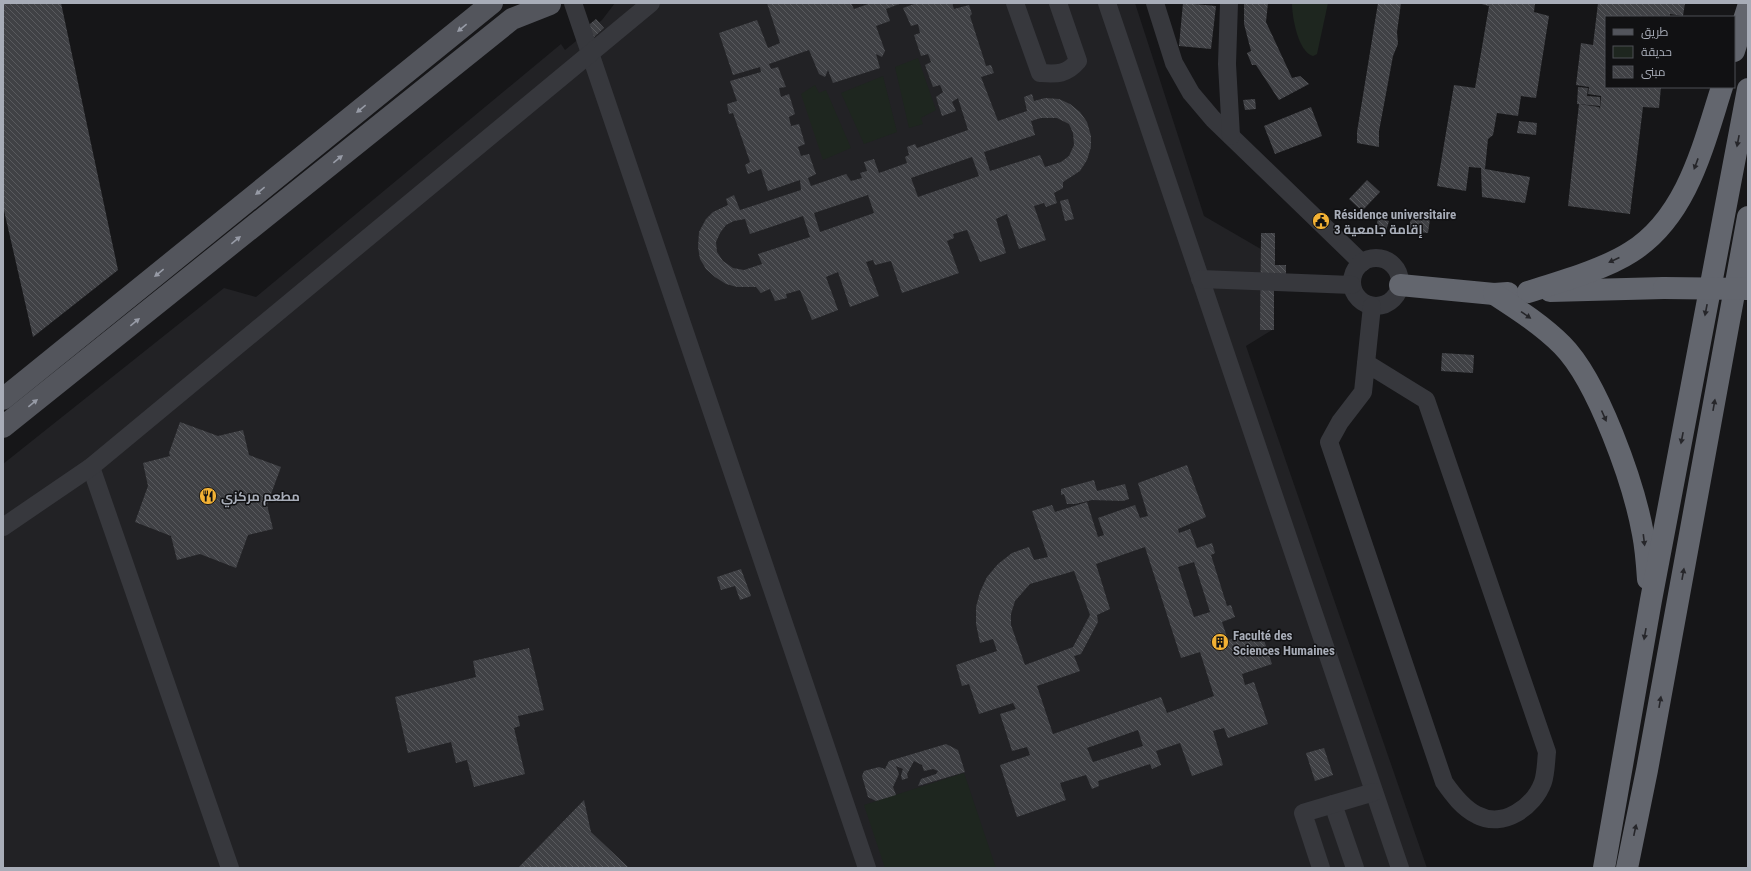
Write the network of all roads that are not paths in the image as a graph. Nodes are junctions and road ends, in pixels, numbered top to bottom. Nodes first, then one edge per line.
1 (492, 3) edge
2 (553, 3) edge
3 (573, 3) edge
4 (651, 3) edge
5 (1015, 3) edge
6 (1058, 3) edge
7 (1106, 3) edge
8 (1155, 3) edge
9 (1230, 3) edge
10 (1748, 8) edge
11 (1735, 48) edge
12 (589, 53) junction
13 (1722, 88) edge
14 (1748, 89) edge
15 (1230, 136) junction
16 (1748, 217) edge
17 (1362, 263) junction
18 (1200, 279) junction
19 (1352, 285) junction
20 (1400, 285) junction
21 (1748, 289) edge
22 (1528, 292) junction
23 (1494, 294) junction
24 (1372, 306) junction
25 (1366, 363) junction
26 (3, 399) edge
27 (3, 427) edge
28 (91, 467) junction
29 (3, 527) edge
30 (1651, 600) junction
31 (1374, 792) junction
32 (1333, 804) junction
33 (230, 868) edge
34 (867, 868) edge
35 (1321, 868) edge
36 (1355, 868) edge
37 (1400, 868) edge
38 (1604, 868) edge
39 (1627, 868) edge

1 -> 26 main road
27 -> 2 main road
3 - 12 lane
4 - 12 lane
5 - 6 lane
7 - 18 lane
8 - 15 lane
9 - 15 lane
10 - 11 highway
12 - 28 lane
12 - 34 lane
13 -> 22 highway
14 -> 30 highway
15 - 17 lane
39 -> 16 highway
17 - 19 lane
17 - 20 lane
18 - 19 lane
18 - 31 lane
19 - 24 lane
20 - 23 highway
20 - 24 lane
21 - 22 highway, bridge
22 - 23 highway
23 -> 30 highway
24 - 25 lane
25 - 25 lane
28 - 29 lane
28 - 33 lane
30 -> 38 highway
31 - 32 lane
31 - 37 lane
32 - 35 lane
32 - 36 lane

